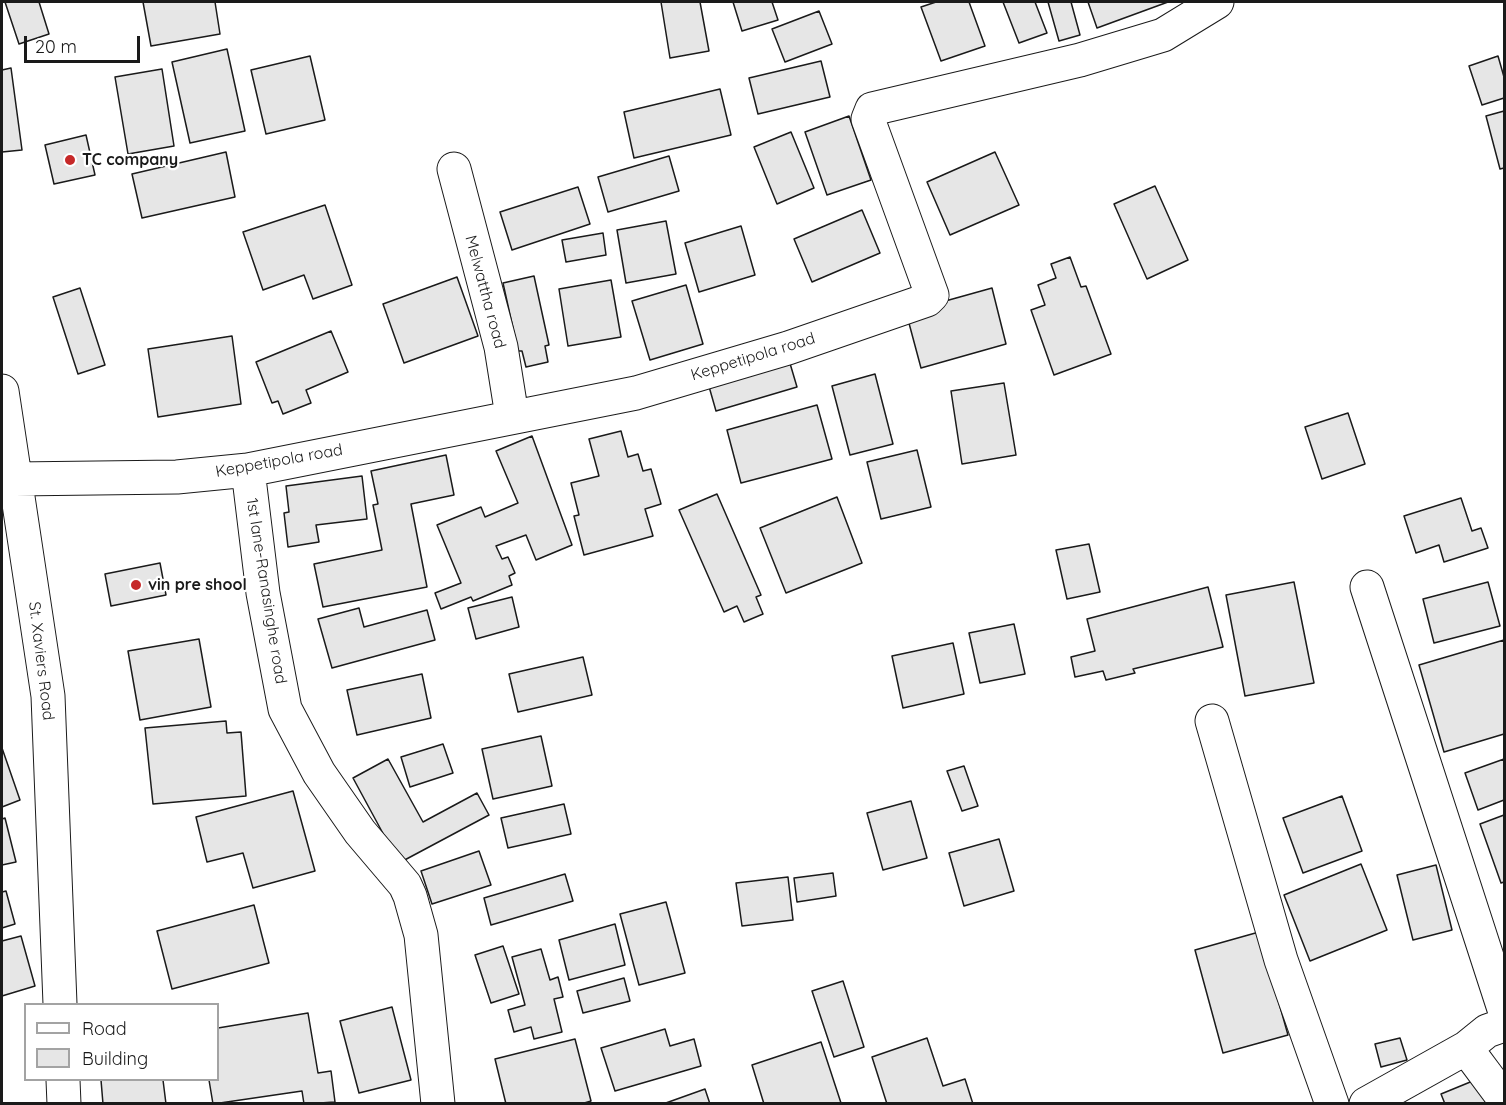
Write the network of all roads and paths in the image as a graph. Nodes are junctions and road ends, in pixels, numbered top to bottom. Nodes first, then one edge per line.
1 (1217, 2) edge
2 (454, 169) dead end
3 (2, 391) edge
4 (512, 416) junction
5 (248, 470) junction
6 (15, 479) junction
7 (1367, 586) dead end
8 (1212, 720) dead end
9 (60, 1003) edge
10 (1504, 1009) edge
11 (1504, 1025) edge
12 (1466, 1048) junction
13 (63, 1081) edge
14 (1504, 1099) edge
15 (64, 1104) edge
16 (438, 1104) edge
17 (1332, 1104) edge
18 (1366, 1104) edge

1 - 4 street, Keppetipola road
2 - 4 street, Melwattha road
3 - 6 street, St. Xaviers Road
4 - 5 street, Keppetipola road
5 - 6 street, Keppetipola road
5 - 16 street, 1st lane-Ranasinghe road
6 - 9 street, St. Xaviers Road
7 - 10 street
8 - 17 street
11 - 12 street
12 - 14 street
12 - 18 street
13 - 15 street

